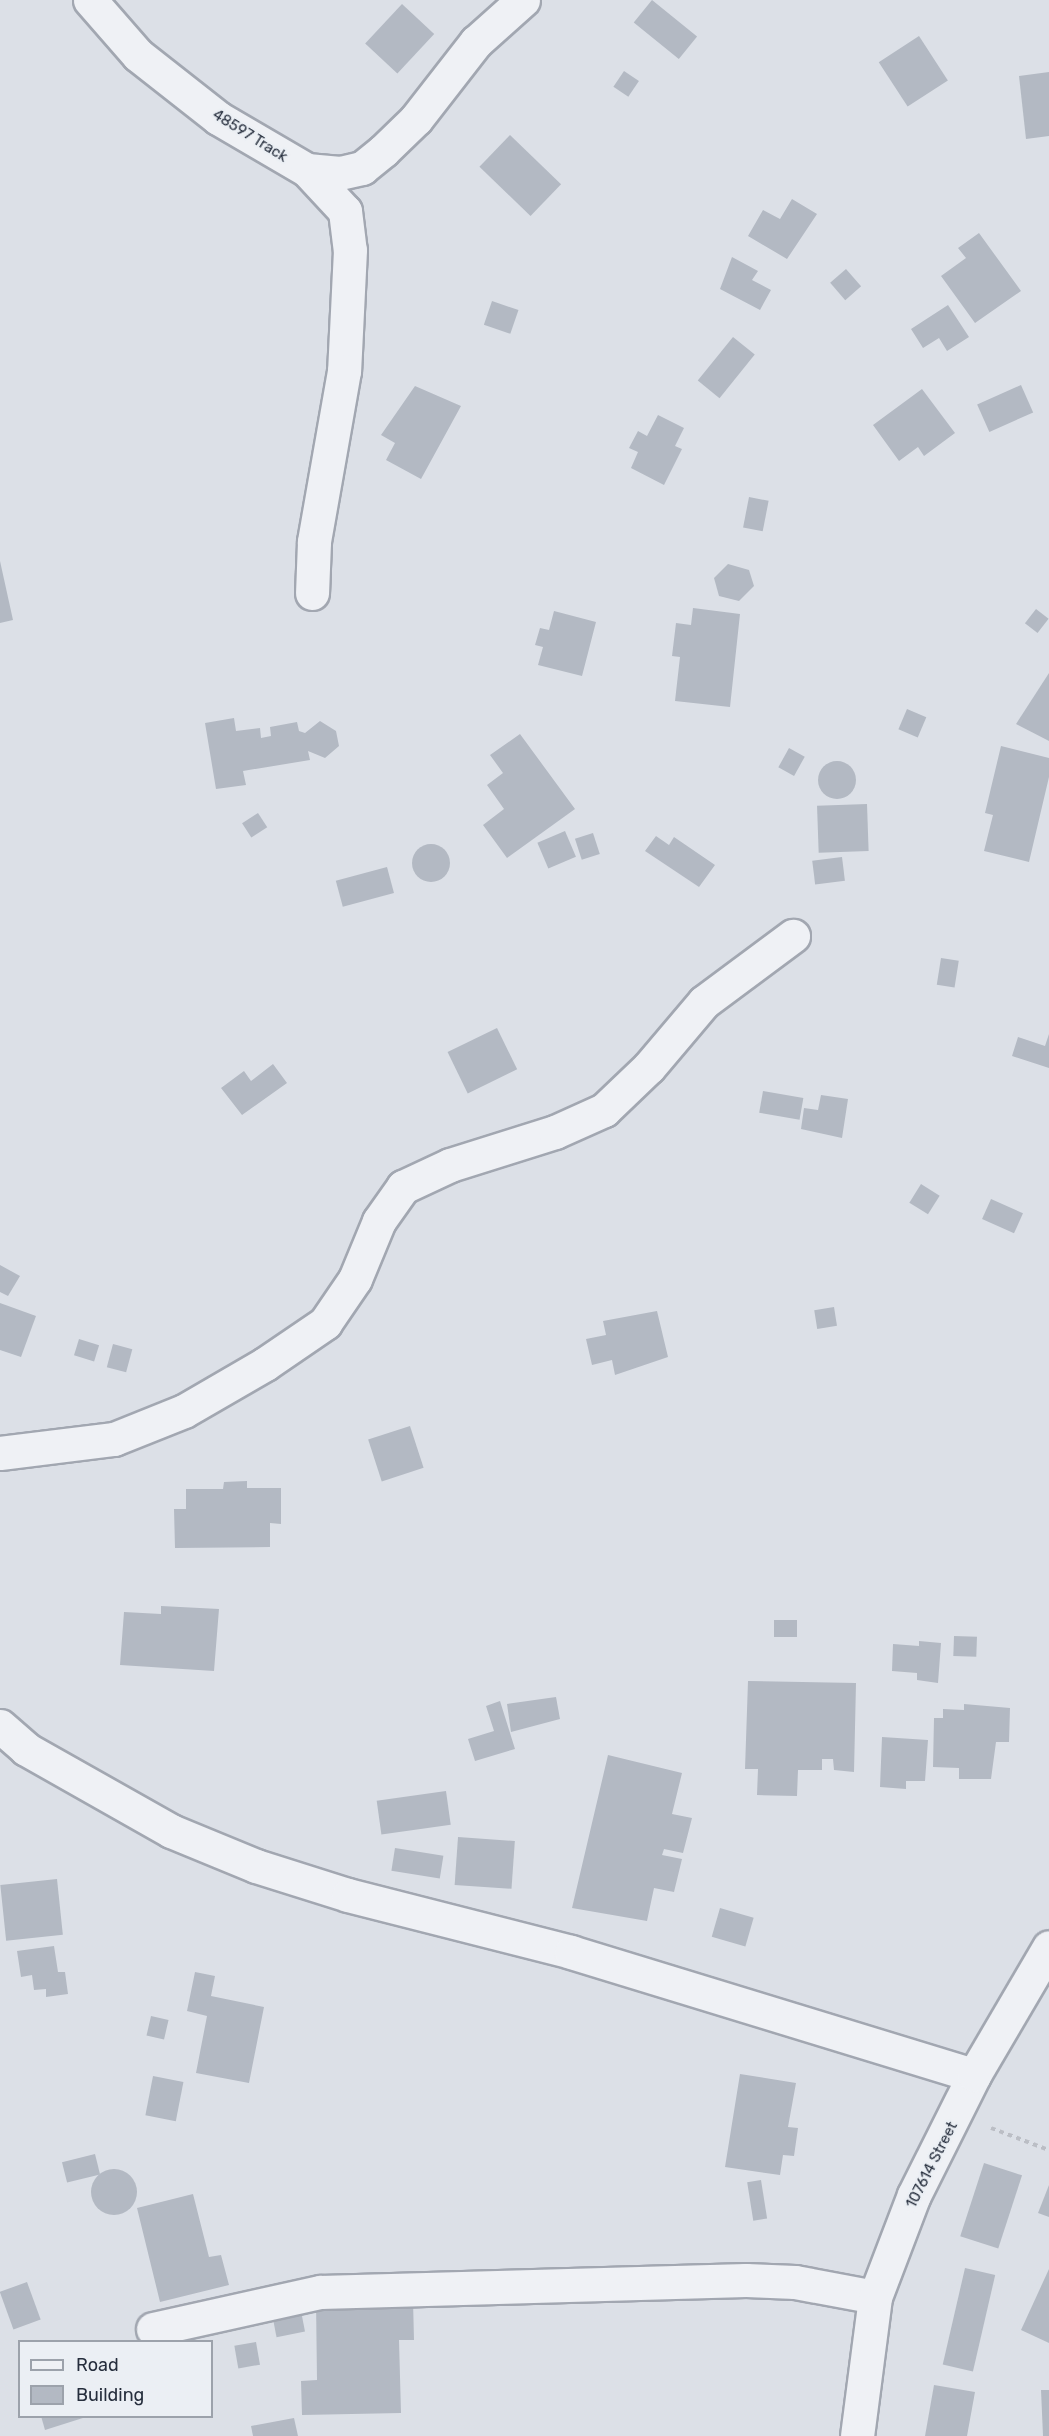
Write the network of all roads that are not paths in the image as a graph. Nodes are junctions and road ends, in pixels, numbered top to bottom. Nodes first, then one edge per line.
1 (90, 0) edge
2 (523, 0) edge
3 (307, 170) junction
4 (312, 593) dead end
5 (793, 936) dead end
6 (0, 1453) edge
7 (0, 1726) edge
8 (13, 1745) edge
9 (1049, 1947) edge
10 (974, 2075) junction
11 (875, 2297) junction
12 (153, 2329) dead end
13 (857, 2436) edge

1 - 3 street, 48597 Track
2 - 3 street, 48597 Track
3 - 4 street
5 - 6 street
7 - 8 street
8 - 10 street
9 - 10 street, 107614 Street
10 - 11 street, 107614 Street
11 - 12 street
11 - 13 street, 107614 Street

